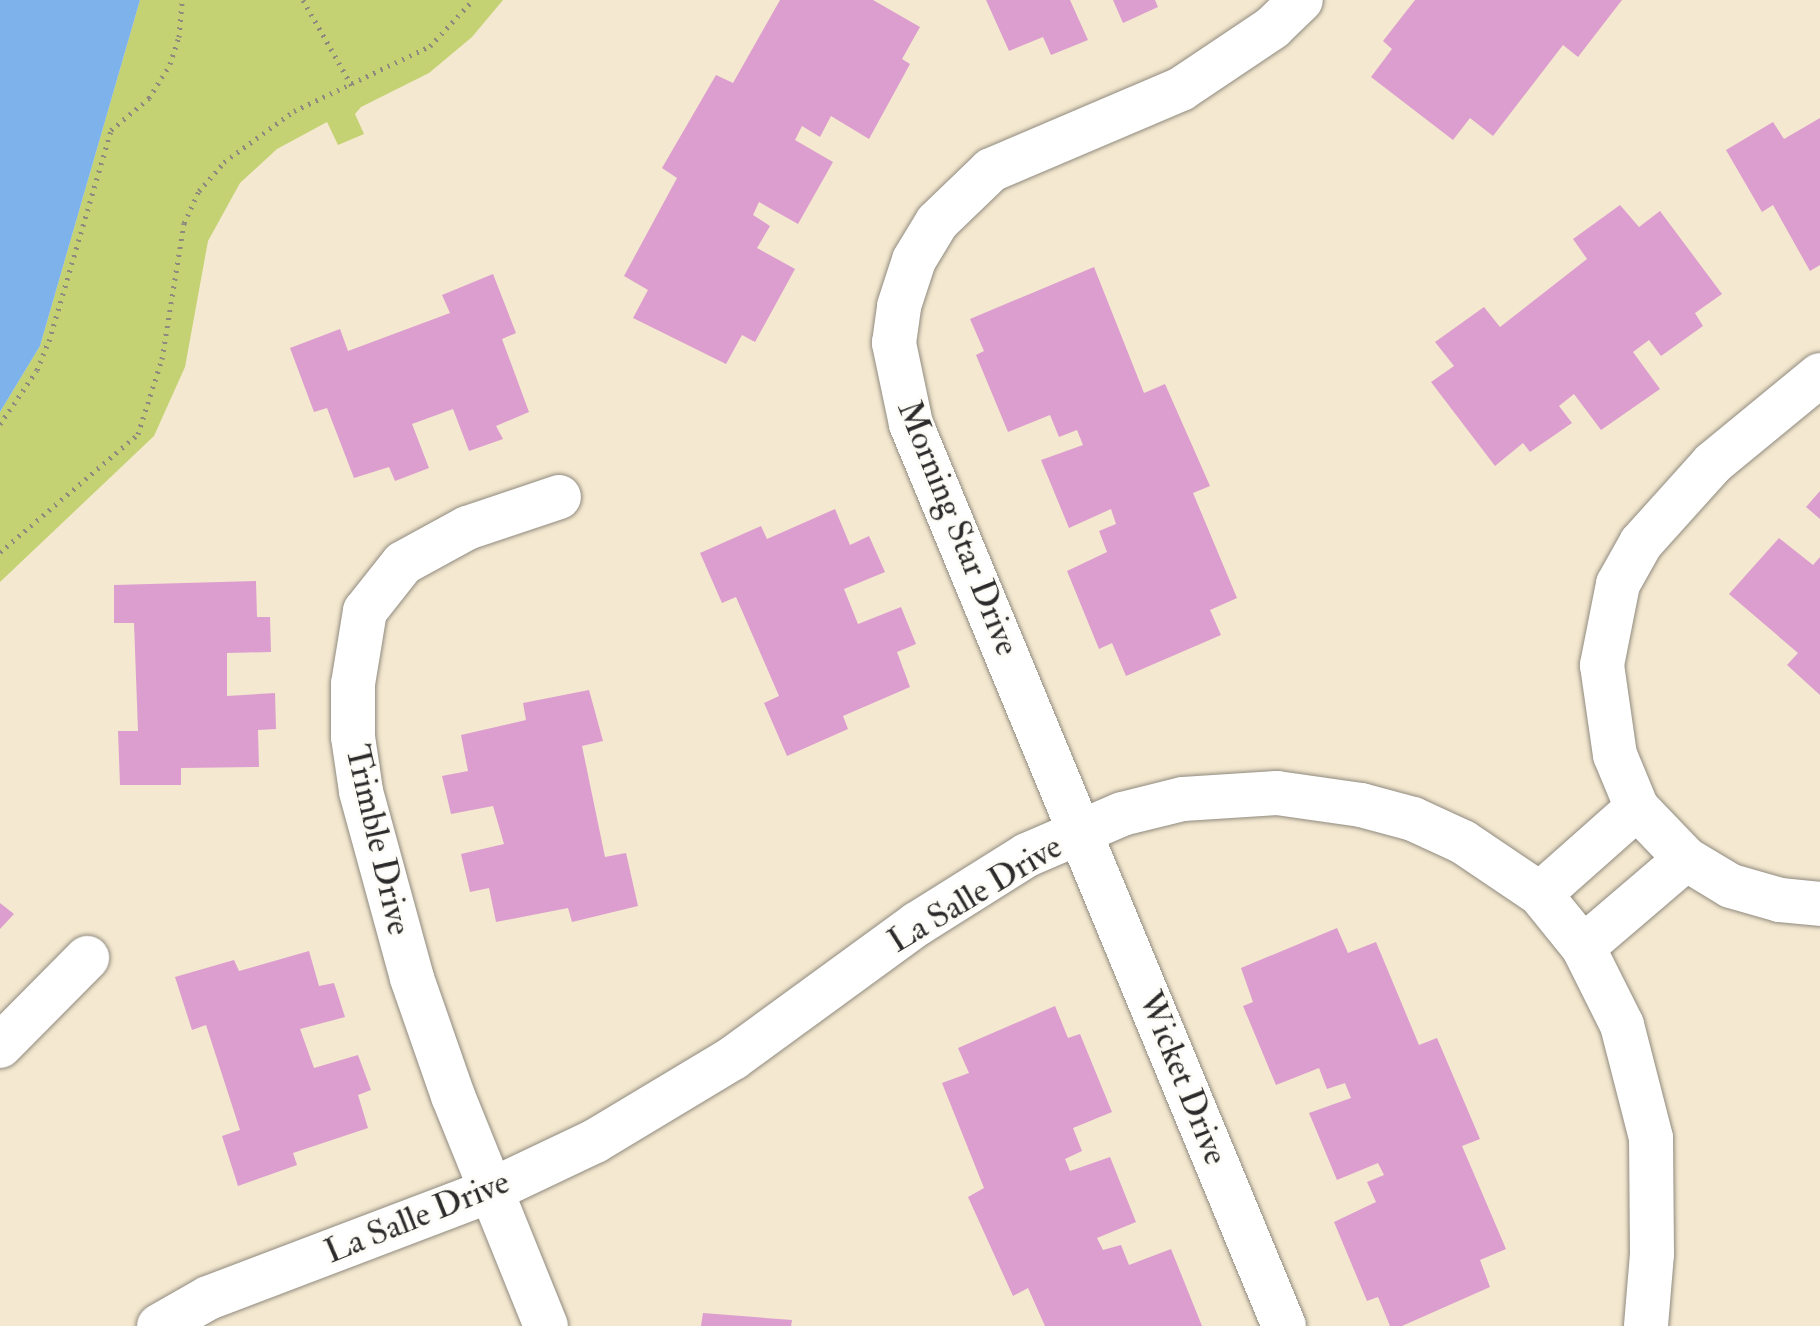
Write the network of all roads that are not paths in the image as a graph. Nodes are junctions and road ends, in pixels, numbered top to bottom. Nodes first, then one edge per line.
1 (1301, 0) edge
2 (1820, 375) edge
3 (559, 497) dead end
4 (1637, 808) junction
5 (1082, 830) junction
6 (1686, 859) junction
7 (1540, 894) junction
8 (1820, 904) edge
9 (1583, 947) junction
10 (87, 958) dead end
11 (0, 1046) edge
12 (492, 1190) junction
13 (159, 1326) edge
14 (546, 1326) edge
15 (1284, 1326) edge
16 (1646, 1326) edge

1 - 5 street, Morning Star Drive
2 - 4 street
3 - 12 street, Trimble Drive
4 - 6 street
4 - 7 street
5 - 7 street, La Salle Drive
5 - 12 street, La Salle Drive
5 - 15 street, Wicket Drive
6 - 8 street
6 - 9 street
7 - 9 street, La Salle Drive
9 - 16 street, La Salle Drive
10 - 11 street
12 - 13 street, La Salle Drive
12 - 14 street, Trimble Drive

